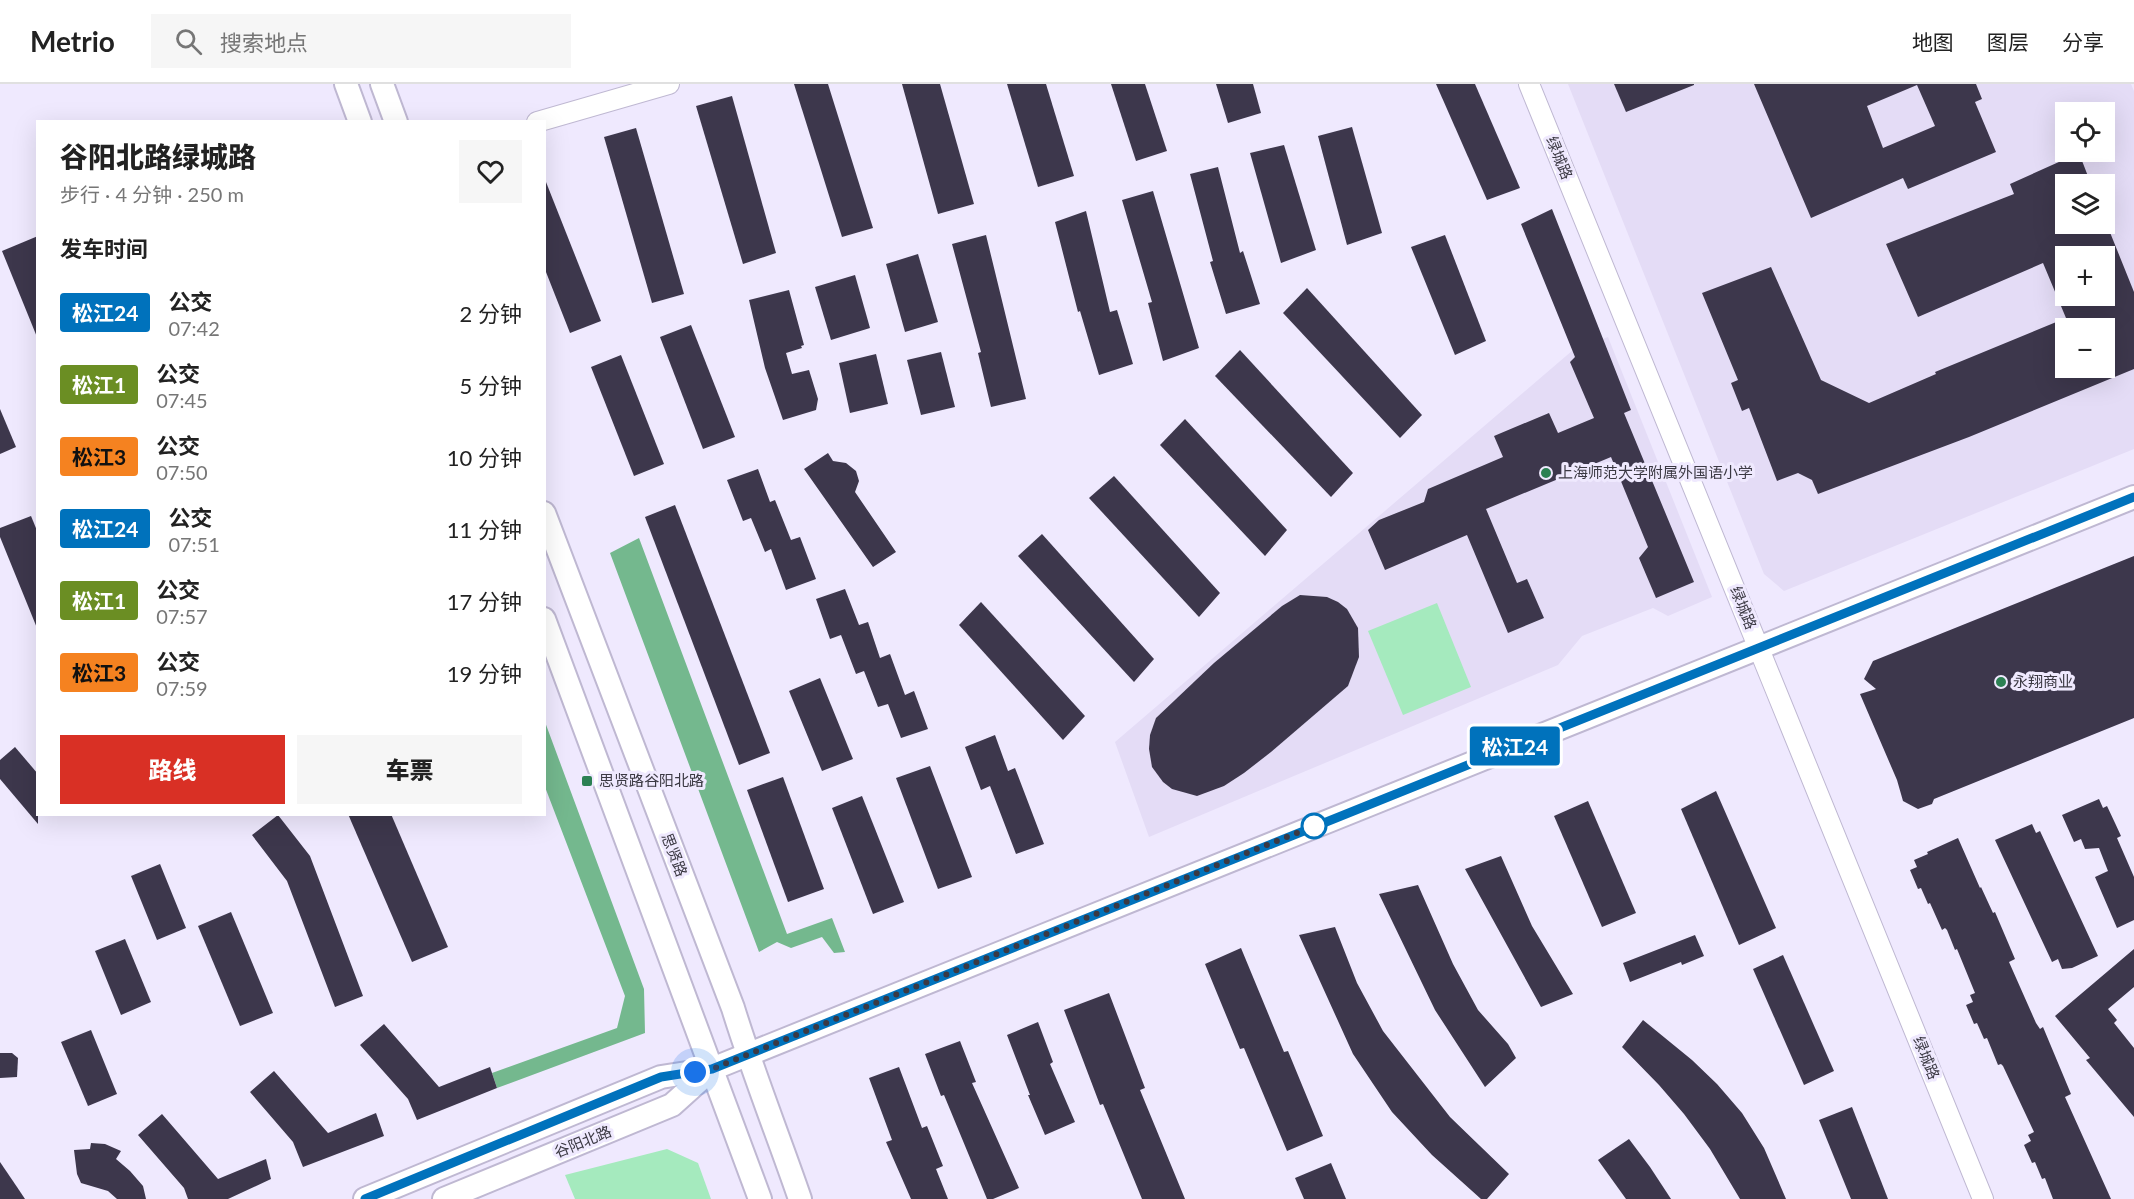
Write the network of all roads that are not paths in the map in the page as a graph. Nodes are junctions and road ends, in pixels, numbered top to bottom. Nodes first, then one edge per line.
1 (346, 84) edge
2 (382, 84) edge
3 (669, 84) edge
4 (1529, 84) edge
5 (359, 120) edge
6 (395, 120) edge
7 (544, 120) edge
8 (2134, 497) edge
9 (546, 518) edge
10 (546, 624) edge
11 (1760, 648) junction
12 (747, 1055) junction
13 (712, 1069) junction
14 (365, 1199) edge
15 (444, 1199) edge
16 (760, 1199) edge
17 (800, 1199) edge
18 (1983, 1199) edge

1 - 5 main road
2 - 6 main road
3 - 7 street
4 - 11 street, 绿城路
8 - 11 main road, 谷阳北路
9 - 12 main road, 思贤路
10 - 13 main road
11 - 12 main road, 谷阳北路
11 - 18 street, 绿城路
12 - 13 main road, 谷阳北路
12 - 17 main road, 思贤路
13 - 14 main road, 谷阳北路
13 - 15 main road, 谷阳北路
13 - 16 main road

